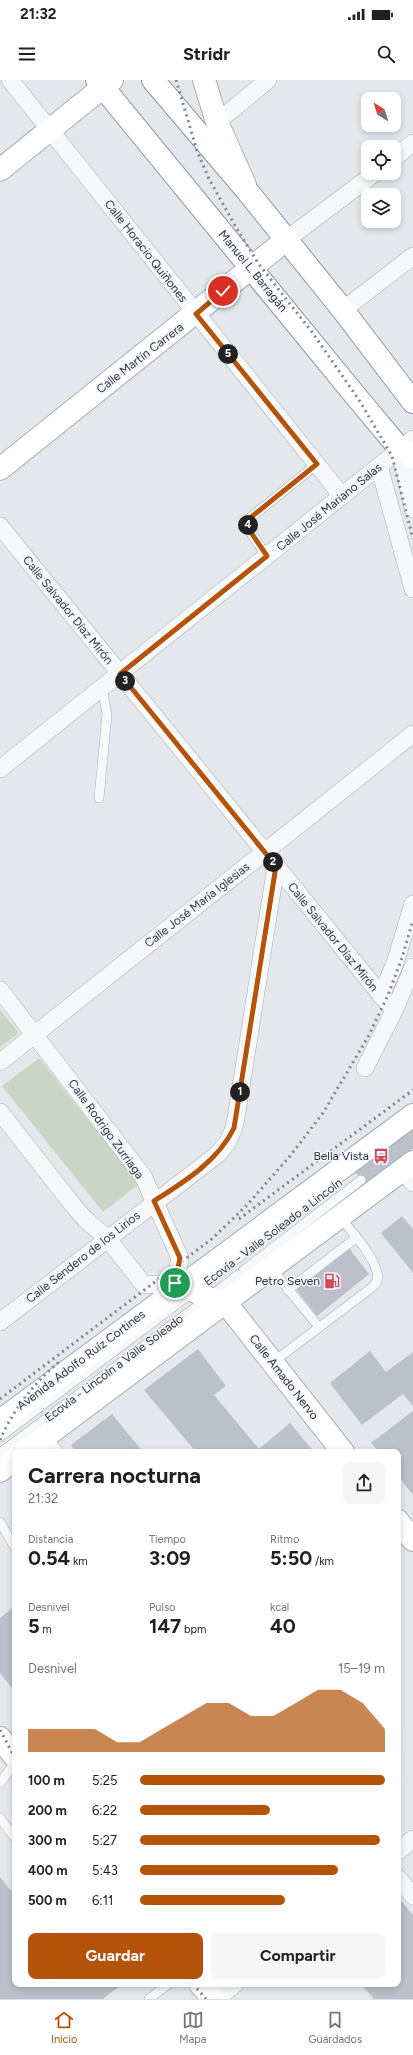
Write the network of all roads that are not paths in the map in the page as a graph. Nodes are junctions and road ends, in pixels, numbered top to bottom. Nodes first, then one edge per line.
1 (10, 80) edge
2 (153, 80) edge
3 (204, 80) edge
4 (268, 80) edge
5 (104, 82) edge
6 (216, 122) junction
7 (50, 130) junction
8 (413, 143) edge
9 (401, 152) edge
10 (0, 170) edge
11 (365, 180) edge
12 (248, 192) junction
13 (286, 240) junction
14 (413, 256) edge
15 (250, 269) junction
16 (343, 310) junction
17 (196, 314) junction
18 (413, 402) edge
19 (409, 448) edge
20 (317, 464) junction
21 (379, 466) junction
22 (0, 469) edge
23 (342, 496) junction
24 (413, 509) edge
25 (0, 526) edge
26 (267, 556) junction
27 (413, 589) edge
28 (120, 674) junction
29 (102, 688) junction
30 (413, 734) edge
31 (0, 769) edge
32 (99, 798) dead end
33 (265, 852) junction
34 (276, 866) junction
35 (413, 904) edge
36 (413, 967) edge
37 (0, 990) edge
38 (381, 996) junction
39 (394, 1011) junction
40 (35, 1034) junction
41 (0, 1062) edge
42 (365, 1068) dead end
43 (0, 1112) edge
44 (413, 1115) edge
45 (354, 1170) dead end
46 (410, 1171) edge
47 (361, 1180) dead end
48 (317, 1198) dead end
49 (154, 1201) junction
50 (339, 1216) junction
51 (107, 1238) junction
52 (356, 1238) junction
53 (256, 1245) dead end
54 (271, 1268) junction
55 (288, 1290) junction
56 (197, 1292) junction
57 (0, 1322) edge
58 (319, 1328) junction
59 (273, 1362) junction
60 (0, 1421) edge
61 (0, 1437) edge
62 (48, 1445) edge
63 (35, 1449) edge
64 (341, 1449) edge
65 (0, 1453) edge
66 (12, 1461) edge
67 (0, 1471) edge
68 (0, 1522) edge
69 (12, 1543) edge
70 (0, 1738) edge
71 (12, 1753) edge
72 (12, 1767) edge
73 (0, 1783) edge
74 (0, 1818) edge
75 (12, 1834) edge
76 (413, 1839) edge
77 (401, 1849) edge
78 (401, 1882) edge
79 (413, 1896) edge
80 (164, 1987) edge
81 (203, 1987) edge
82 (231, 1987) edge
83 (149, 1999) edge
84 (213, 1999) edge
85 (216, 1999) edge

1 - 7 street, Calle Horacio Quiñones
2 - 12 main road
3 - 6 main road
4 - 6 street
5 - 7 main road
5 - 15 main road, Manuel L. Barragán
6 - 12 main road
7 - 10 main road
7 - 17 street, Calle Horacio Quiñones
8 - 9 street
11 - 13 street, Calle Martín Carrera
12 - 13 main road
13 - 15 main road, Calle Martín Carrera
13 - 16 main road
14 - 16 street
15 - 17 main road, Calle Martín Carrera
15 - 19 main road, Manuel L. Barragán
16 - 18 main road
17 - 20 street, Calle Horacio Quiñones
17 - 22 main road, Calle Martín Carrera
19 - 21 street, Calle José Mariano Salas
19 - 24 street
20 - 23 street, Calle Horacio Quiñones
20 - 26 lane
21 - 23 street, Calle José Mariano Salas
21 - 27 street
23 - 26 street, Calle José Mariano Salas
25 - 28 street, Calle Salvador Díaz Mirón
26 - 28 street, Calle José Mariano Salas
28 - 29 street, Calle José Mariano Salas
28 - 33 street, Calle Salvador Díaz Mirón
29 - 31 street, Calle José Mariano Salas
29 - 32 lane
30 - 33 street, Calle José María Iglesias
33 - 34 street, Calle Salvador Díaz Mirón
33 - 40 street, Calle José María Iglesias
34 - 38 street, Calle Salvador Díaz Mirón
34 - 49 street, Calle Sendero de los Lirios
35 - 38 street
36 - 39 street
37 - 40 street, Calle Rodrigo Zurriaga
38 - 39 street, Calle Salvador Díaz Mirón
39 - 42 street
40 - 41 street, Calle José María Iglesias
40 - 49 street, Calle Rodrigo Zurriaga
43 - 51 street
44 - 56 main road, Avenida Adolfo Ruíz Cortines
45 - 48 lane, Ecovía - Valle Soleado a Lincoln
46 - 50 main road, Avenida Adolfo Ruíz Cortines
47 - 56 lane, Ecovía - Lincoln a Valle Soleado
49 - 51 street, Calle Sendero de los Lirios
49 - 56 street, Calle Rodrigo Zurriaga
50 - 52 lane
50 - 54 main road, Avenida Adolfo Ruíz Cortines
51 - 56 street
51 - 57 street, Calle Sendero de los Lirios
52 - 55 lane
52 - 58 lane
53 - 56 lane, Ecovía - Valle Soleado a Lincoln
54 - 55 lane
54 - 56 main road, Avenida Adolfo Ruíz Cortines
55 - 58 lane
56 - 59 main road, Calle Amado Nervo
56 - 60 main road, Avenida Adolfo Ruíz Cortines
56 - 61 lane, Ecovía - Valle Soleado a Lincoln
56 - 62 main road, Avenida Adolfo Ruíz Cortines
56 - 65 lane, Ecovía - Lincoln a Valle Soleado
58 - 59 lane
59 - 64 main road, Calle Amado Nervo
62 - 63 main road, Avenida Adolfo Ruíz Cortines
66 - 67 main road
68 - 69 lane
70 - 71 main road
72 - 73 lane
74 - 75 lane
76 - 77 street
78 - 79 street
80 - 83 lane
81 - 84 main road
82 - 85 street

